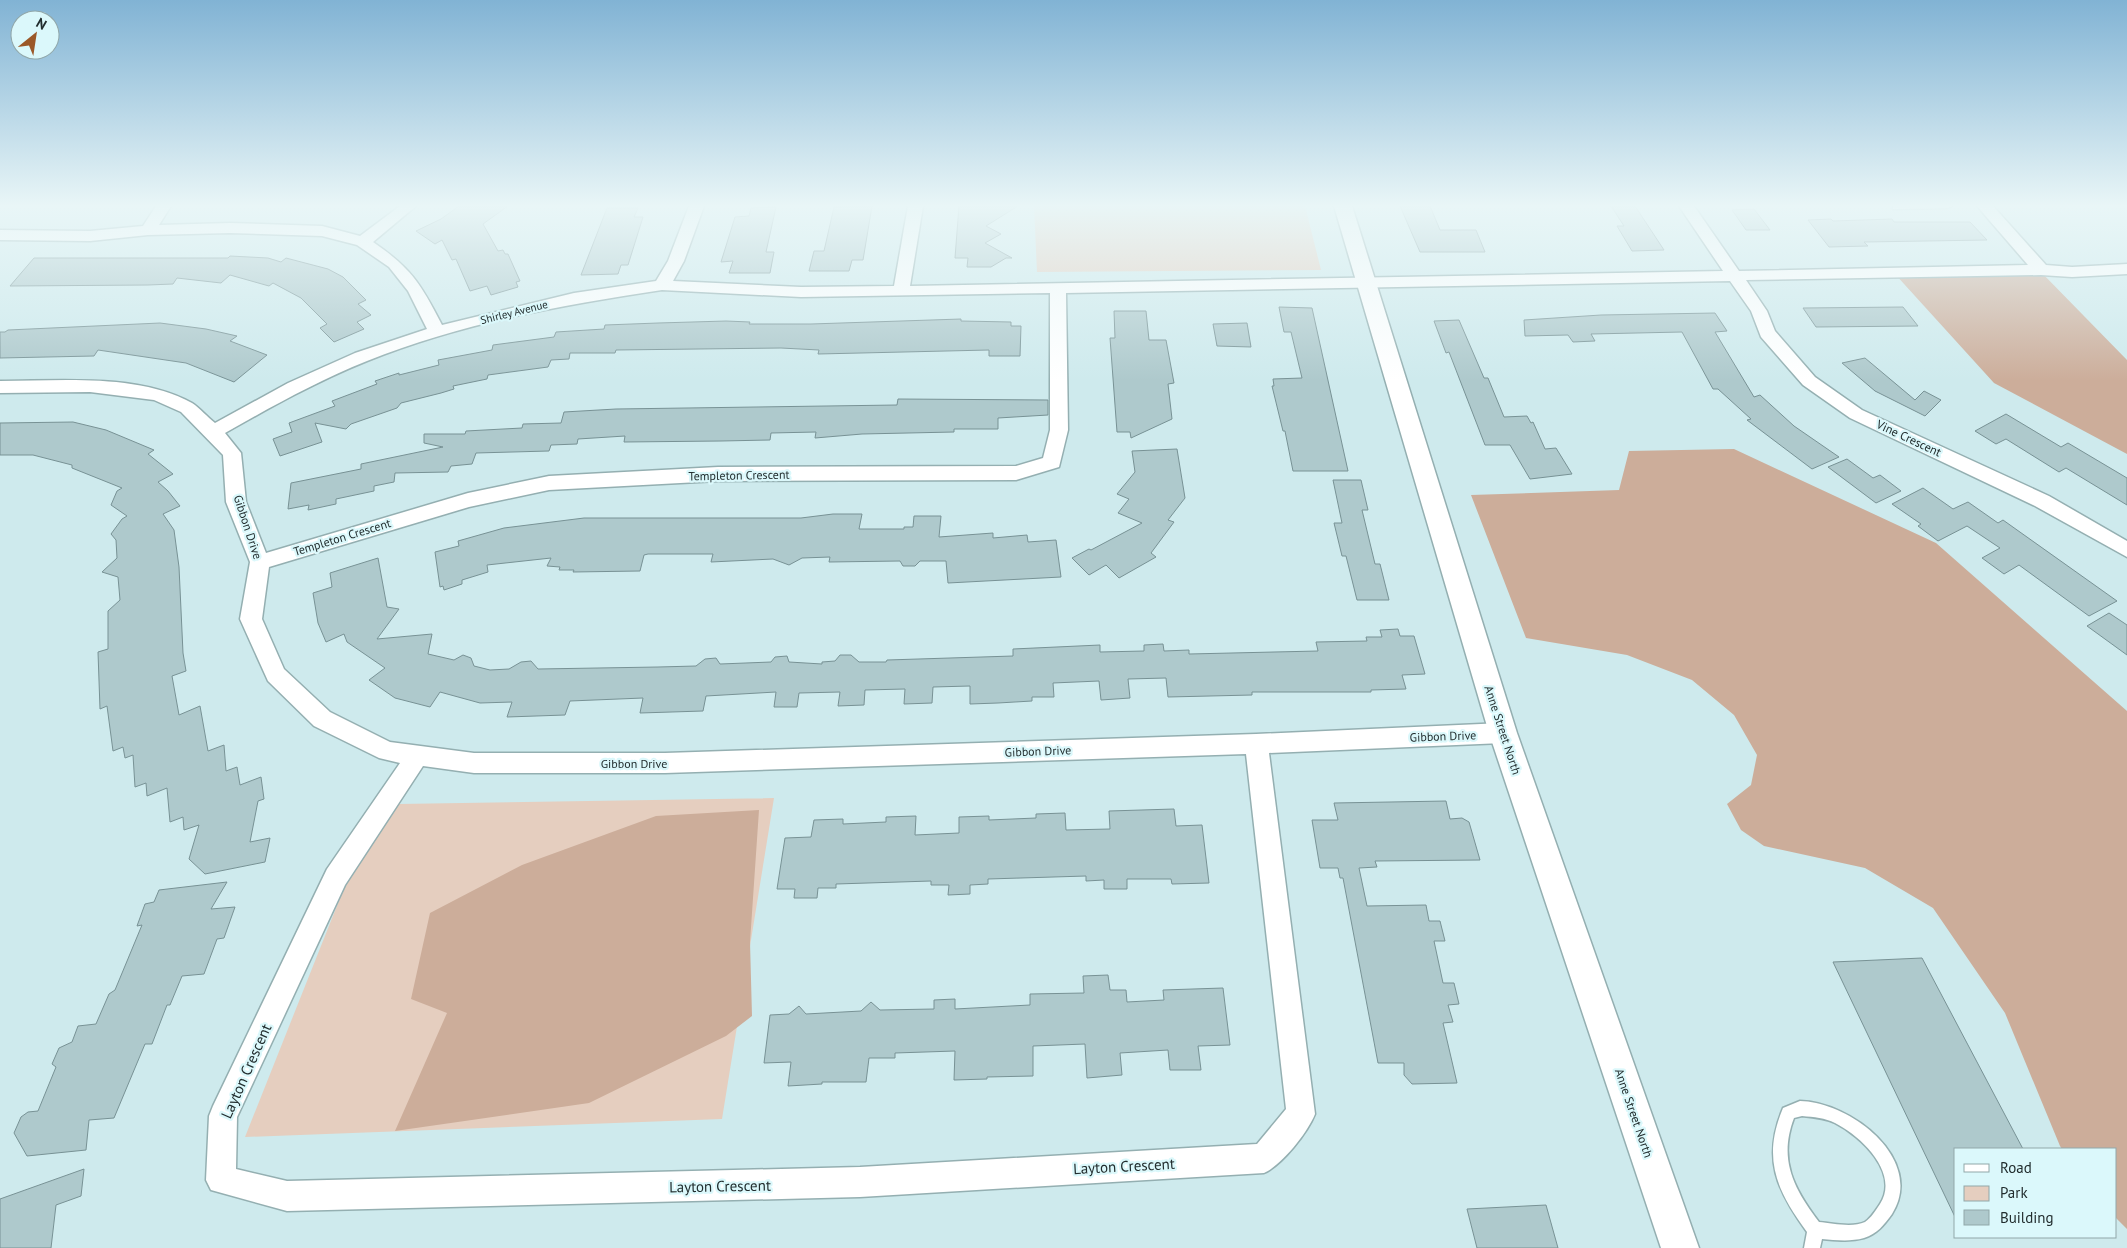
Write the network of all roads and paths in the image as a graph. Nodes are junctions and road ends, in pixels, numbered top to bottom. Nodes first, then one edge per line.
1 (395, 264) edge
2 (674, 264) edge
3 (905, 264) edge
4 (1362, 264) edge
5 (1725, 264) edge
6 (2036, 264) edge
7 (2127, 269) edge
8 (2041, 270) junction
9 (1733, 276) junction
10 (1368, 284) junction
11 (662, 285) junction
12 (1058, 288) junction
13 (901, 291) junction
14 (437, 331) junction
15 (0, 387) edge
16 (213, 432) junction
17 (2127, 550) edge
18 (260, 562) junction
19 (1504, 733) junction
20 (1256, 744) junction
21 (417, 756) junction
22 (1815, 1230) junction
23 (1680, 1248) edge
24 (1812, 1248) edge

1 - 14 street
2 - 11 street
3 - 13 street
4 - 10 street, Anne Street North
5 - 9 street, Vine Crescent
6 - 8 street
7 - 8 street, Shirley Avenue
8 - 9 street, Shirley Avenue
9 - 10 street, Shirley Avenue
9 - 17 street, Vine Crescent
10 - 12 street, Shirley Avenue
10 - 19 street, Anne Street North
11 - 13 street, Shirley Avenue
11 - 14 street, Shirley Avenue
12 - 13 street, Shirley Avenue
12 - 18 street, Templeton Crescent
14 - 16 street, Shirley Avenue
15 - 16 street, Gibbon Drive
16 - 18 street, Gibbon Drive
18 - 21 street, Gibbon Drive
19 - 20 street, Gibbon Drive
19 - 23 street, Anne Street North
20 - 21 street, Gibbon Drive
20 - 21 street, Layton Crescent
22 - 22 lane
22 - 24 lane

